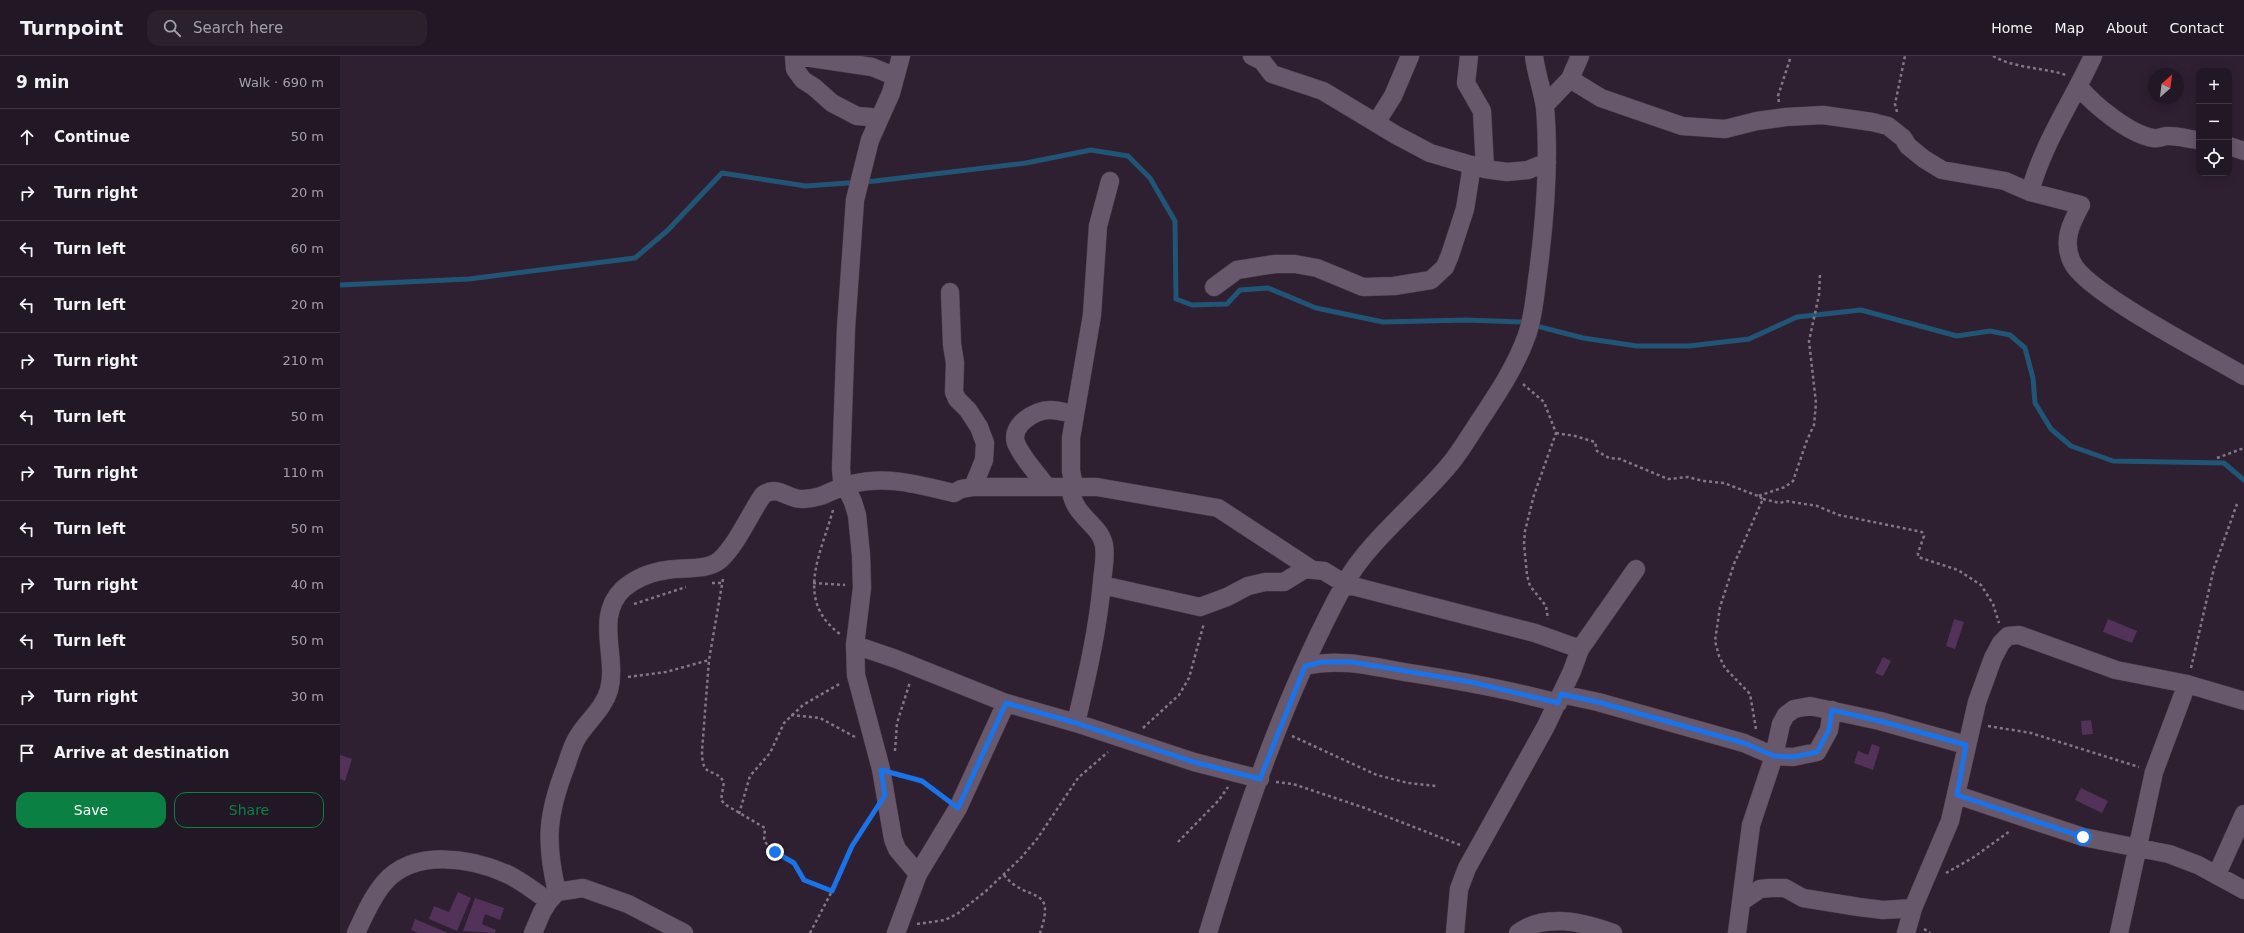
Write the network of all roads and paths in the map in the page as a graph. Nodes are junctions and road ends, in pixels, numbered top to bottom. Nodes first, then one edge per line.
1 (794, 56) edge
2 (798, 56) edge
3 (901, 56) edge
4 (1252, 56) edge
5 (1410, 56) edge
6 (1469, 56) edge
7 (1534, 56) edge
8 (1580, 56) edge
9 (1791, 56) edge
10 (1905, 56) edge
11 (1993, 56) edge
12 (2094, 56) edge
13 (894, 76) junction
14 (1570, 80) junction
15 (2079, 87) junction
16 (1545, 105) junction
17 (1786, 117) junction
18 (1376, 123) junction
19 (876, 125) junction
20 (1903, 138) junction
21 (2196, 139) edge
22 (2232, 147) edge
23 (2244, 151) edge
24 (1547, 162) junction
25 (1479, 167) junction
26 (1110, 181) dead end
27 (2030, 192) junction
28 (1820, 274) dead end
29 (1214, 287) dead end
30 (950, 292) dead end
31 (1509, 375) junction
32 (2244, 376) edge
33 (1075, 414) junction
34 (1556, 433) junction
35 (2244, 448) edge
36 (2217, 458) dead end
37 (1046, 486) junction
38 (1072, 486) junction
39 (973, 487) junction
40 (840, 489) junction
41 (1758, 496) junction
42 (1763, 499) junction
43 (2237, 504) dead end
44 (1311, 569) junction
45 (1636, 569) dead end
46 (724, 576) dead end
47 (706, 583) dead end
48 (722, 583) junction
49 (813, 583) junction
50 (1345, 584) junction
51 (692, 585) dead end
52 (1102, 585) junction
53 (862, 588) junction
54 (1210, 604) junction
55 (609, 614) junction
56 (2008, 636) junction
57 (1555, 640) junction
58 (855, 645) junction
59 (1580, 649) junction
60 (709, 660) junction
61 (913, 666) junction
62 (1305, 666) junction
63 (856, 676) junction
64 (611, 678) junction
65 (2188, 684) junction
66 (1559, 699) junction
67 (2244, 701) edge
68 (1006, 703) junction
69 (1832, 710) junction
70 (791, 715) junction
71 (1076, 723) junction
72 (1971, 723) junction
73 (1278, 730) junction
74 (1125, 739) junction
75 (1966, 745) junction
76 (1767, 754) junction
77 (882, 766) junction
78 (2154, 772) junction
79 (1260, 779) junction
80 (1436, 786) dead end
81 (885, 795) junction
82 (1957, 795) junction
83 (958, 808) junction
84 (739, 814) junction
85 (2244, 814) edge
86 (2027, 819) junction
87 (2136, 848) junction
88 (1476, 851) junction
89 (918, 874) junction
90 (2217, 874) junction
91 (1004, 875) junction
92 (1924, 884) junction
93 (2244, 890) edge
94 (832, 891) junction
95 (553, 896) junction
96 (1741, 902) junction
97 (1913, 908) junction
98 (904, 930) edge
99 (356, 933) edge
100 (533, 933) edge
101 (684, 933) edge
102 (810, 933) edge
103 (1040, 933) edge
104 (1208, 933) edge
105 (1455, 933) edge
106 (1518, 933) edge
107 (1612, 933) edge
108 (1737, 933) edge
109 (1906, 933) edge
110 (2118, 933) edge

1 - 19 street
2 - 13 street
3 - 13 street
4 - 18 street
5 - 18 street
6 - 25 street
7 - 16 street
8 - 14 street
9 - 17 path
10 - 20 path
11 - 15 path
12 - 15 street
13 - 19 street
14 - 16 street
14 - 17 street
15 - 21 street
15 - 27 street
16 - 24 street
17 - 20 street
18 - 25 street
19 - 40 street
20 - 27 street
22 - 23 street
24 - 25 street
24 - 31 street
25 - 29 street
26 - 33 street
27 - 32 street
28 - 41 path
30 - 39 street
31 - 34 path
31 - 50 street
33 - 37 street
33 - 38 street
34 - 41 path
34 - 57 path
35 - 36 path
37 - 38 street
37 - 39 street
38 - 44 street
38 - 52 street
39 - 40 street
40 - 49 path
40 - 53 street
40 - 55 street
41 - 42 path
42 - 56 path
42 - 76 path
43 - 65 path
44 - 50 street
44 - 54 street
45 - 59 street
46 - 48 path
47 - 48 path
48 - 60 path
49 - 53 path
49 - 58 path
50 - 57 street
50 - 62 street
51 - 55 path
52 - 54 street
52 - 71 street
53 - 58 street
54 - 74 path
55 - 64 street
56 - 65 street
56 - 72 street
57 - 59 street
58 - 61 street
58 - 63 street
59 - 66 street
60 - 64 path
60 - 84 path
61 - 68 street
61 - 77 path
62 - 66 street
62 - 73 street
63 - 70 path
63 - 77 street
64 - 95 street
65 - 67 street
65 - 78 street
66 - 76 street
66 - 88 street
68 - 71 street
68 - 83 street
69 - 75 street
69 - 76 street
69 - 76 street
70 - 77 path
70 - 84 path
71 - 74 street
72 - 75 street
72 - 78 path
73 - 79 street
73 - 80 path
74 - 79 street
74 - 91 path
75 - 82 street
76 - 96 street
77 - 81 street
77 - 83 path
78 - 87 street
79 - 88 path
79 - 104 street
81 - 89 street
81 - 94 path
82 - 86 street
82 - 92 street
83 - 89 street
84 - 94 path
85 - 90 street
86 - 87 street
86 - 92 path
87 - 90 street
87 - 110 street
88 - 105 street
89 - 98 street
90 - 93 street
91 - 98 path
91 - 103 path
92 - 97 street
94 - 102 path
95 - 99 street
95 - 100 street
95 - 101 street
96 - 97 street
96 - 108 street
97 - 109 street
106 - 107 street

